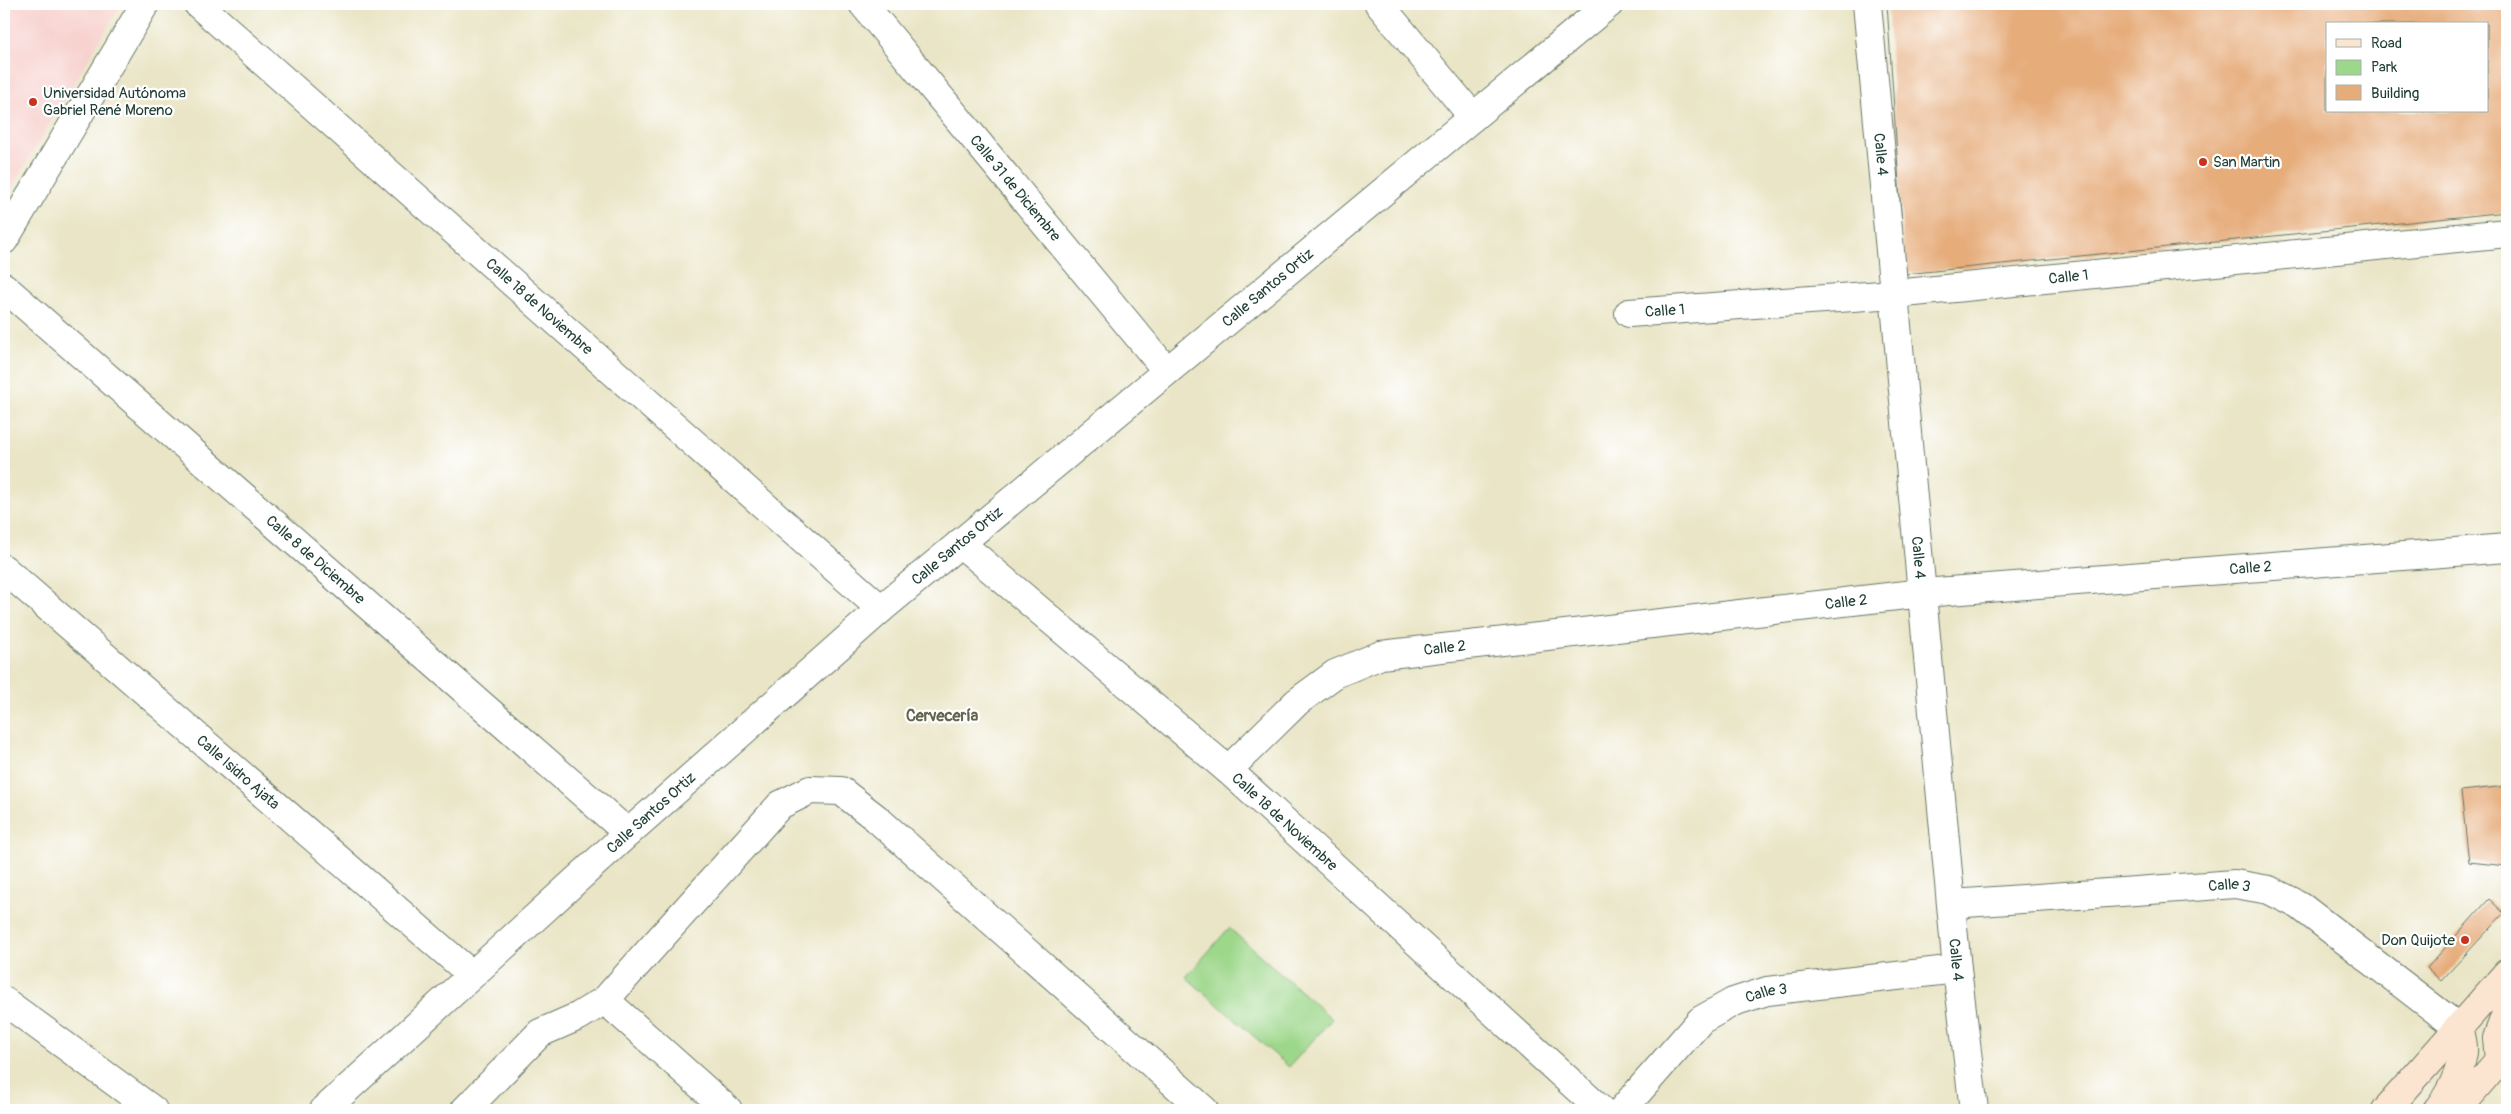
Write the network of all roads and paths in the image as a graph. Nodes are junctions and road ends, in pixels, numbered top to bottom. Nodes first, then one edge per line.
1 (145, 4) edge
2 (198, 4) edge
3 (863, 4) edge
4 (1379, 4) edge
5 (1609, 4) edge
6 (1867, 4) edge
7 (1473, 117) junction
8 (2507, 233) edge
9 (4, 240) edge
10 (4, 287) edge
11 (1895, 294) junction
12 (1629, 313) dead end
13 (1166, 372) junction
14 (960, 543) junction
15 (2507, 548) edge
16 (4, 569) edge
17 (1923, 593) junction
18 (881, 609) junction
19 (1228, 770) junction
20 (628, 832) junction
21 (1952, 904) junction
22 (1957, 969) junction
23 (2507, 973) edge
24 (472, 975) junction
25 (605, 1000) junction
26 (4, 1001) edge
27 (2507, 1011) edge
28 (2459, 1028) junction
29 (2504, 1064) edge
30 (153, 1110) edge
31 (324, 1110) edge
32 (465, 1110) edge
33 (728, 1110) edge
34 (1204, 1110) edge
35 (1601, 1110) edge
36 (1622, 1110) edge
37 (1974, 1110) edge
38 (2386, 1110) edge
39 (2437, 1110) edge
40 (2457, 1110) edge

1 - 9 street
2 - 18 street, Calle 18 de Noviembre
3 - 13 street, Calle 31 de Diciembre
4 - 7 street
5 - 7 street, Calle Santos Ortiz
6 - 11 street, Calle 4
7 - 13 street, Calle Santos Ortiz
8 - 11 street, Calle 1
10 - 20 street, Calle 8 de Diciembre
11 - 12 street, Calle 1
11 - 17 street, Calle 4
13 - 14 street, Calle Santos Ortiz
14 - 18 street, Calle Santos Ortiz
14 - 19 street, Calle 18 de Noviembre
15 - 17 street, Calle 2
16 - 24 street, Calle Isidro Ajata
17 - 19 street, Calle 2
17 - 21 street, Calle 4
18 - 20 street, Calle Santos Ortiz
19 - 35 street, Calle 18 de Noviembre
20 - 24 street, Calle Santos Ortiz
21 - 22 street, Calle 4
21 - 28 street, Calle 3
22 - 36 street, Calle 3
22 - 37 street, Calle 4
23 - 28 main road
24 - 31 street, Calle Santos Ortiz
25 - 32 street
25 - 33 street
25 - 34 street
26 - 30 street
27 - 29 main road
28 - 38 main road
28 - 39 main road
29 - 40 main road

